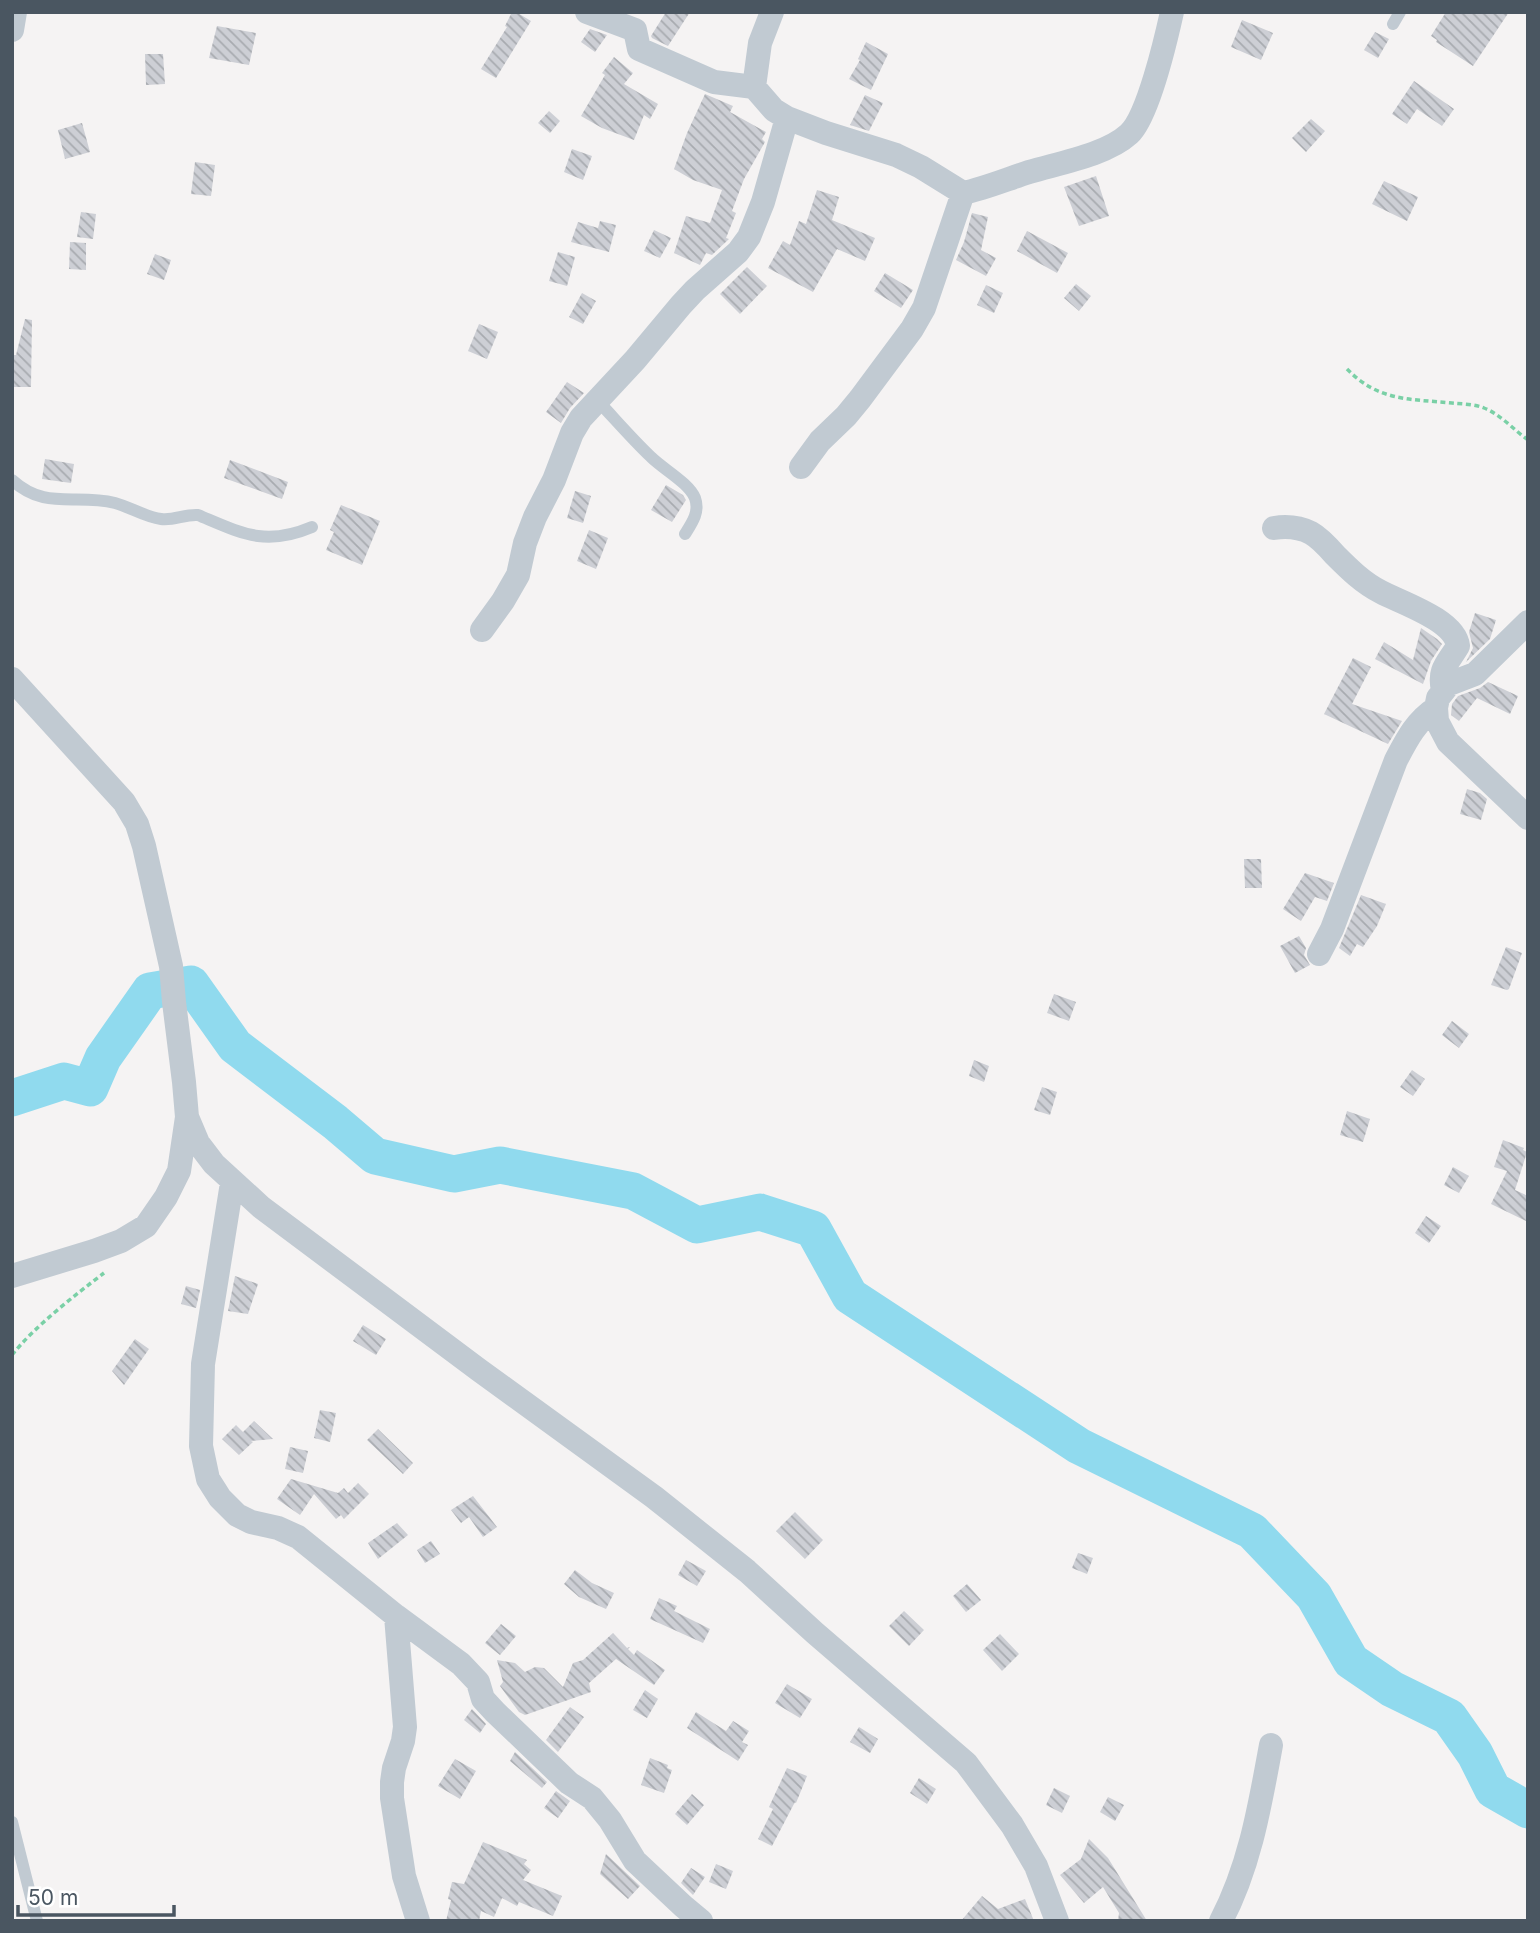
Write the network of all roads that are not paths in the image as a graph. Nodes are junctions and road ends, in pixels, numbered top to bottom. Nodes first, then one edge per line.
1 (15, 12) edge
2 (587, 12) edge
3 (772, 12) edge
4 (1171, 12) edge
5 (12, 30) edge
6 (754, 87) junction
7 (787, 118) junction
8 (962, 193) junction
9 (597, 401) junction
10 (801, 467) dead end
11 (12, 480) edge
12 (312, 527) dead end
13 (1274, 528) dead end
14 (685, 534) dead end
15 (1528, 622) edge
16 (482, 630) dead end
17 (12, 680) edge
18 (1440, 699) junction
19 (1528, 818) edge
20 (1319, 954) dead end
21 (187, 1116) junction
22 (232, 1183) junction
23 (12, 1276) edge
24 (396, 1616) junction
25 (1271, 1745) dead end
26 (12, 1822) edge
27 (37, 1921) edge
28 (418, 1921) edge
29 (701, 1921) edge
30 (1057, 1921) edge
31 (1222, 1921) edge

1 - 5 street
2 - 6 street
3 - 6 street
4 - 8 street
6 - 7 street
7 - 8 street
7 - 9 street
8 - 10 street
9 - 14 lane
9 - 16 street
11 - 12 lane
13 - 18 street
15 - 18 street
17 - 21 street
18 - 19 street
18 - 20 street
21 - 22 street
21 - 23 street
22 - 24 street
22 - 30 street
24 - 28 street
24 - 29 street
25 - 31 street
26 - 27 lane

